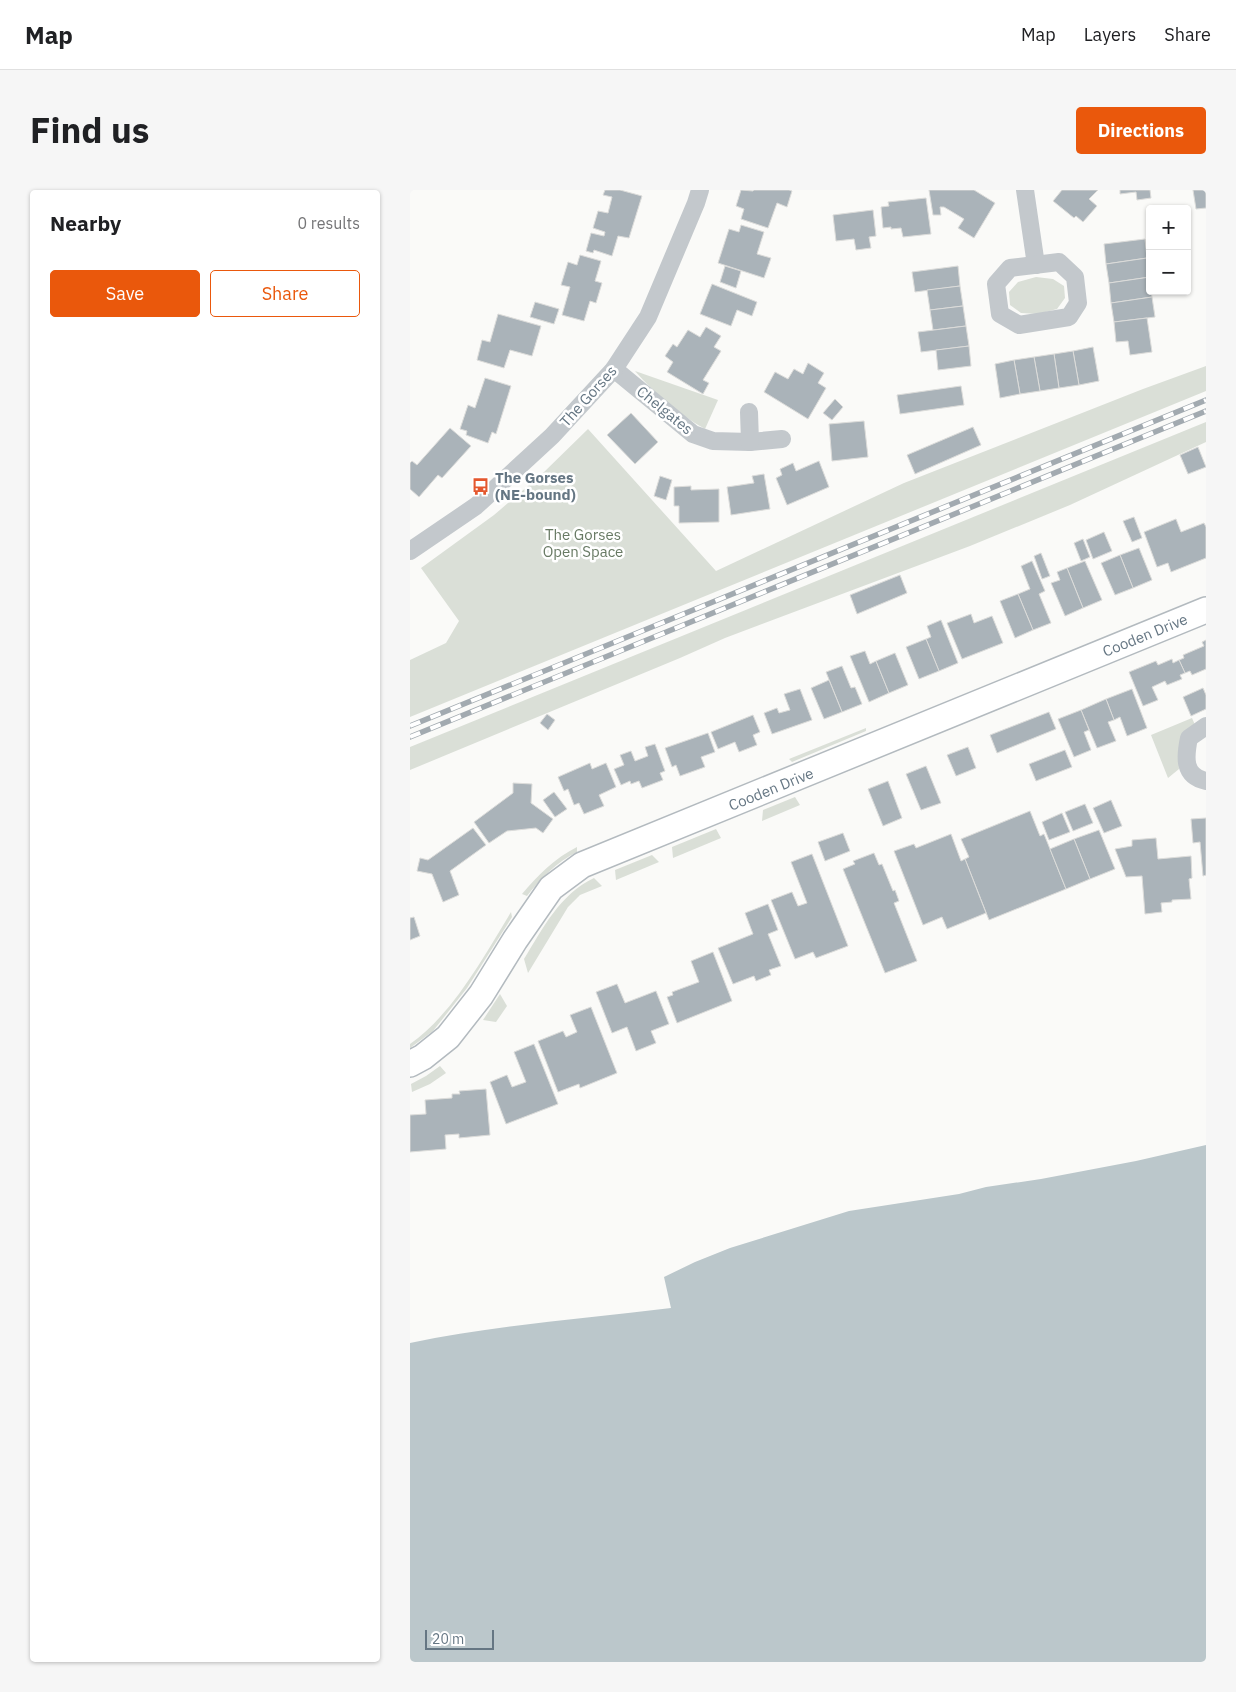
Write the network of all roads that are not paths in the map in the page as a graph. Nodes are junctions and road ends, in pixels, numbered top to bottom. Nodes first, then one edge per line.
1 (700, 190) edge
2 (1025, 190) edge
3 (1036, 265) junction
4 (614, 369) junction
5 (748, 412) dead end
6 (782, 439) dead end
7 (750, 442) junction
8 (410, 551) edge
9 (1206, 610) edge
10 (1206, 726) edge
11 (1206, 781) edge
12 (410, 1064) edge

1 - 4 street, The Gorses
2 - 3 street
3 - 3 street
4 - 7 street, Chelgates
4 - 8 street, The Gorses
5 - 7 street
6 - 7 street, Chelgates
9 - 12 main road, Cooden Drive
10 - 11 street

